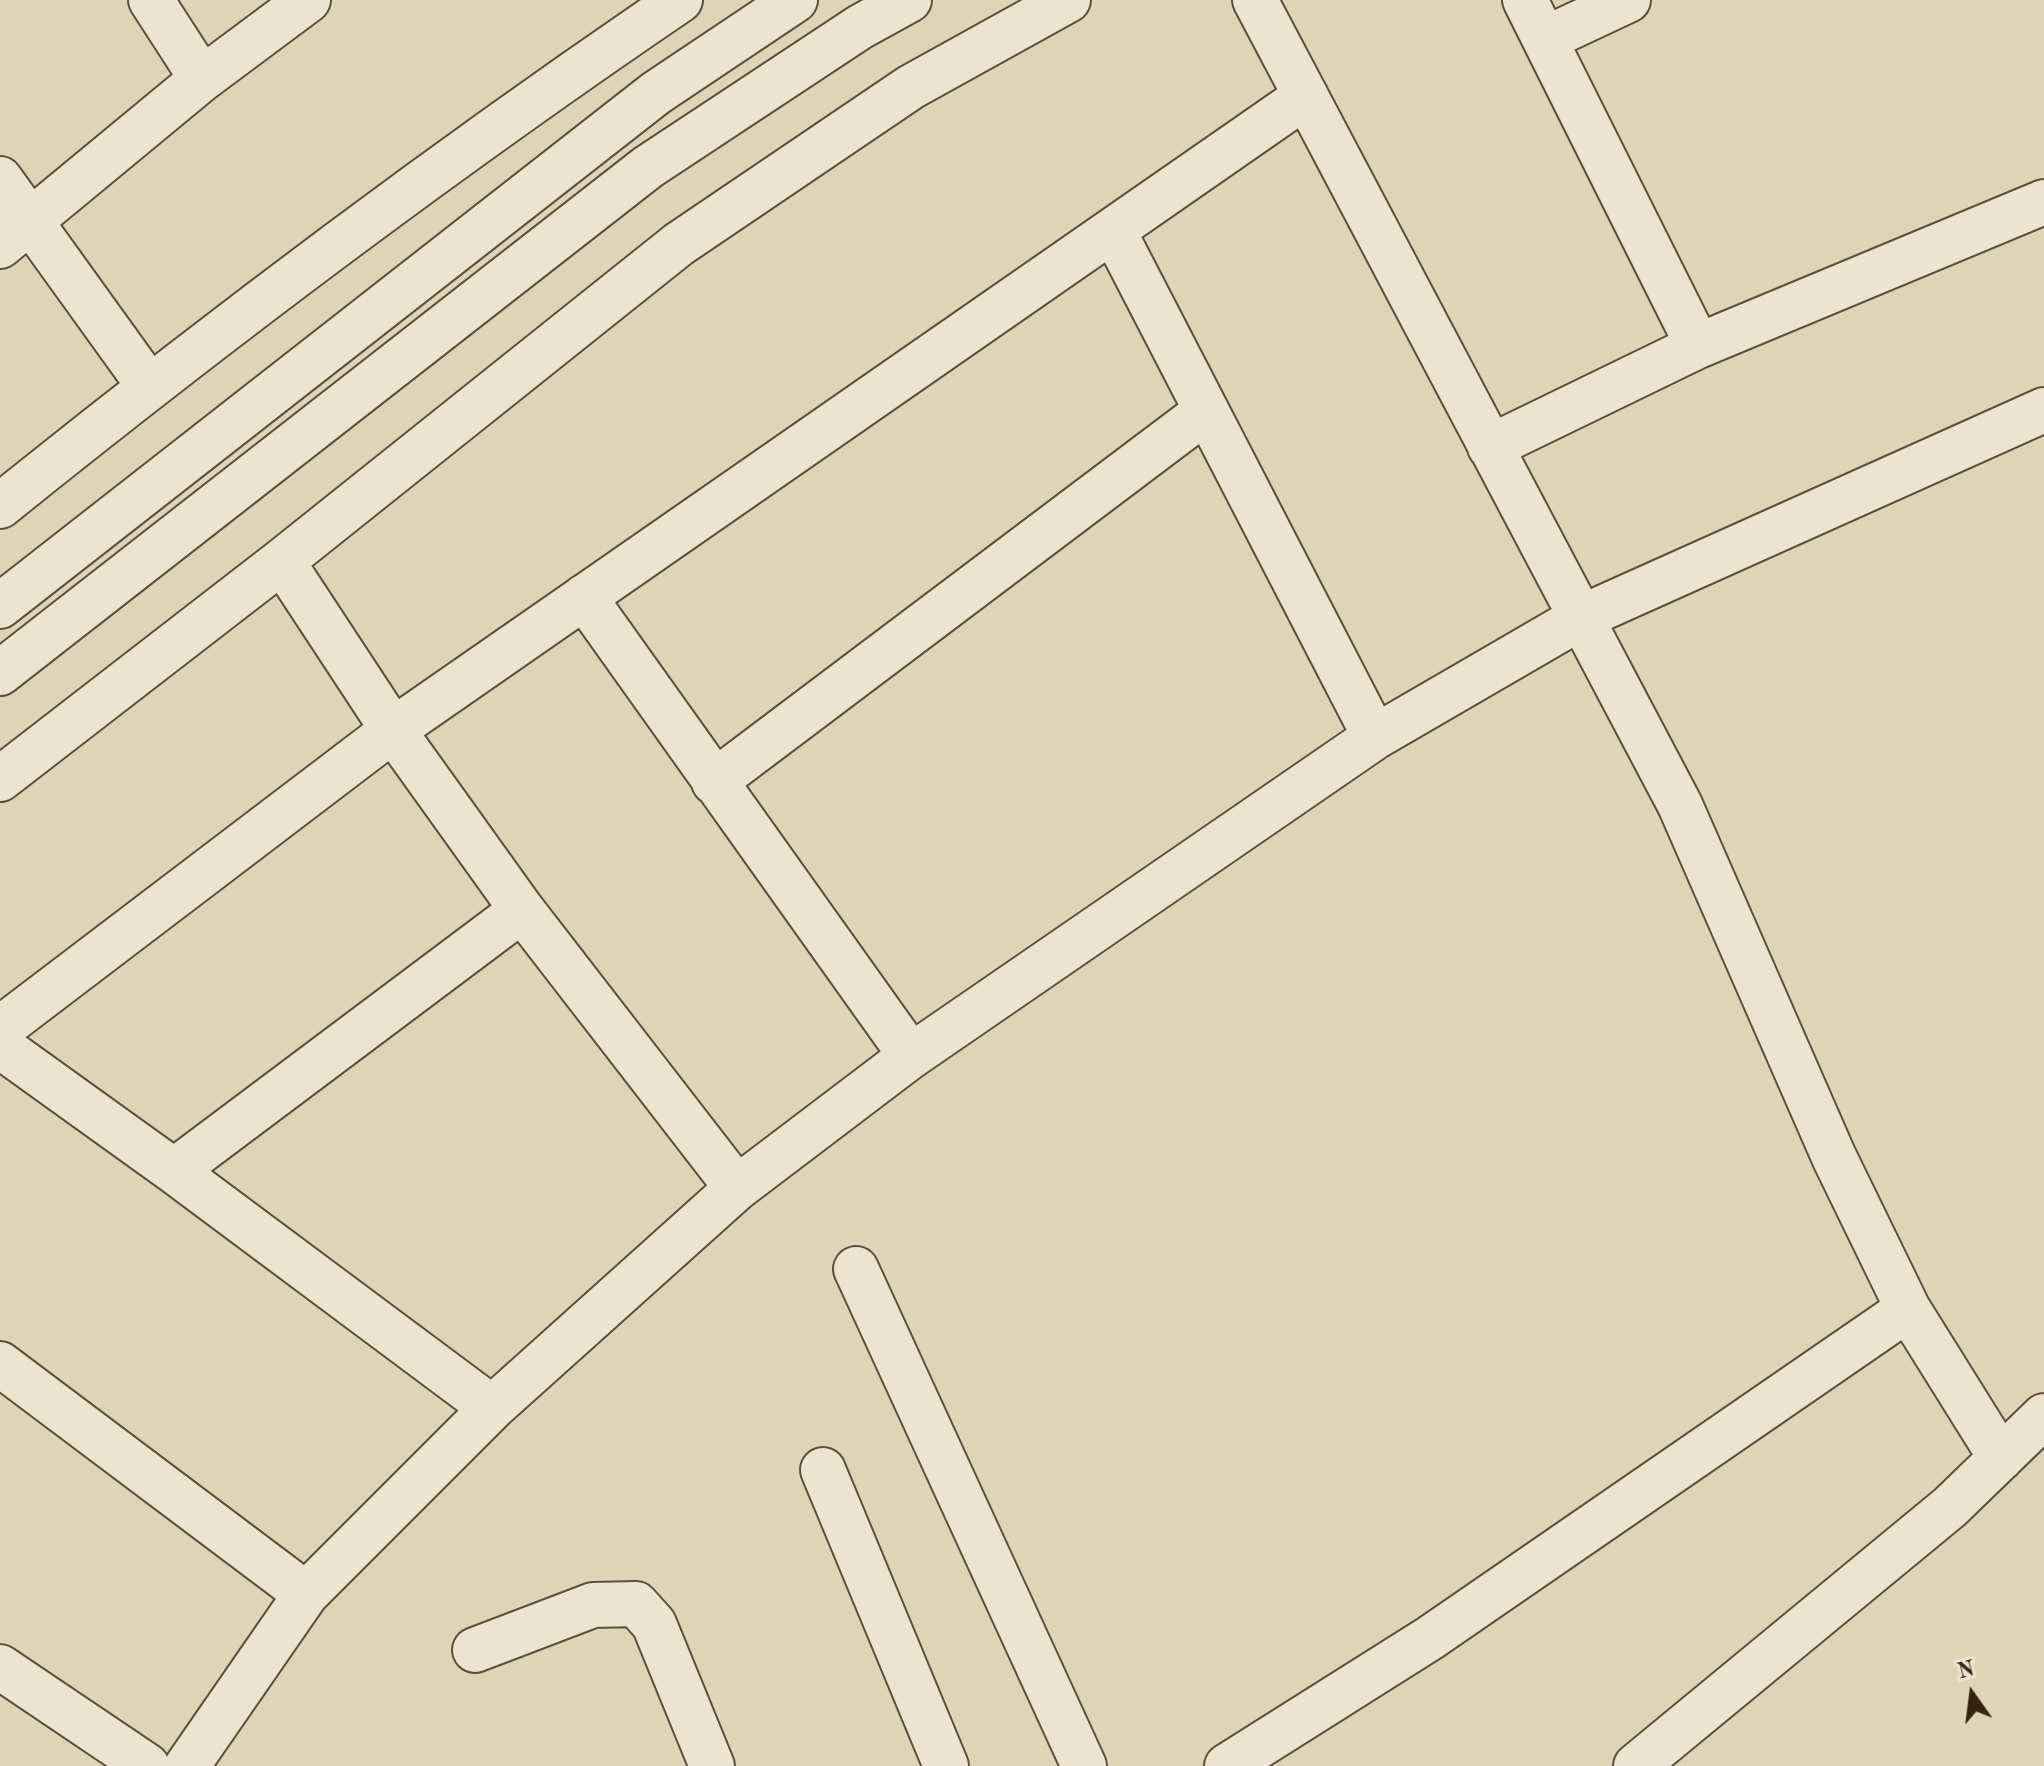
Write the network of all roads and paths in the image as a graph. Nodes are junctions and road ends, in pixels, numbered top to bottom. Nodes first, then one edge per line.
1 (151, 0) edge
2 (308, 0) edge
3 (680, 0) edge
4 (795, 0) edge
5 (909, 0) edge
6 (1068, 0) edge
7 (1255, 0) edge
8 (1525, 0) edge
9 (1628, 0) edge
10 (1545, 39) junction
11 (202, 79) junction
12 (1306, 96) junction
13 (0, 179) edge
14 (2044, 202) edge
15 (1113, 230) junction
16 (15, 234) edge
17 (1698, 346) junction
18 (149, 386) junction
19 (2044, 410) edge
20 (1205, 412) junction
21 (1490, 447) junction
22 (0, 506) edge
23 (282, 561) junction
24 (584, 597) junction
25 (0, 606) edge
26 (1580, 618) junction
27 (0, 673) edge
28 (393, 730) junction
29 (1375, 737) junction
30 (0, 779) edge
31 (714, 782) junction
32 (522, 910) junction
33 (0, 1029) edge
34 (0, 1046) edge
35 (911, 1056) junction
36 (174, 1171) junction
37 (737, 1188) junction
38 (856, 1269) dead end
39 (1908, 1309) junction
40 (0, 1364) edge
41 (492, 1408) junction
42 (2044, 1416) edge
43 (2001, 1458) junction
44 (823, 1470) dead end
45 (306, 1594) junction
46 (475, 1650) dead end
47 (0, 1667) edge
48 (147, 1766) edge
49 (187, 1766) edge
50 (712, 1766) edge
51 (946, 1766) edge
52 (1084, 1766) edge
53 (1227, 1766) edge
54 (1636, 1766) edge

1 - 11 street
2 - 11 street
3 - 18 street
4 - 25 street
5 - 27 street
6 - 23 street
7 - 12 street
8 - 10 street
9 - 10 street
10 - 17 street
11 - 16 street
12 - 15 street
12 - 21 street
13 - 16 street
14 - 17 street
15 - 20 street
15 - 24 street
16 - 18 street
17 - 21 street
18 - 22 street
19 - 26 street
20 - 29 street
20 - 31 street
21 - 26 street
23 - 28 street
23 - 30 street
24 - 28 street
24 - 31 street
26 - 29 street
26 - 39 street
28 - 32 street
28 - 33 street
29 - 35 street
31 - 35 street
32 - 36 street
32 - 37 street
34 - 36 street
35 - 37 street
36 - 41 street
37 - 41 street
38 - 52 street
39 - 43 street
39 - 53 street
40 - 45 street
41 - 45 street
42 - 43 street
43 - 54 street
44 - 51 street
45 - 49 street
46 - 50 street
47 - 48 street

